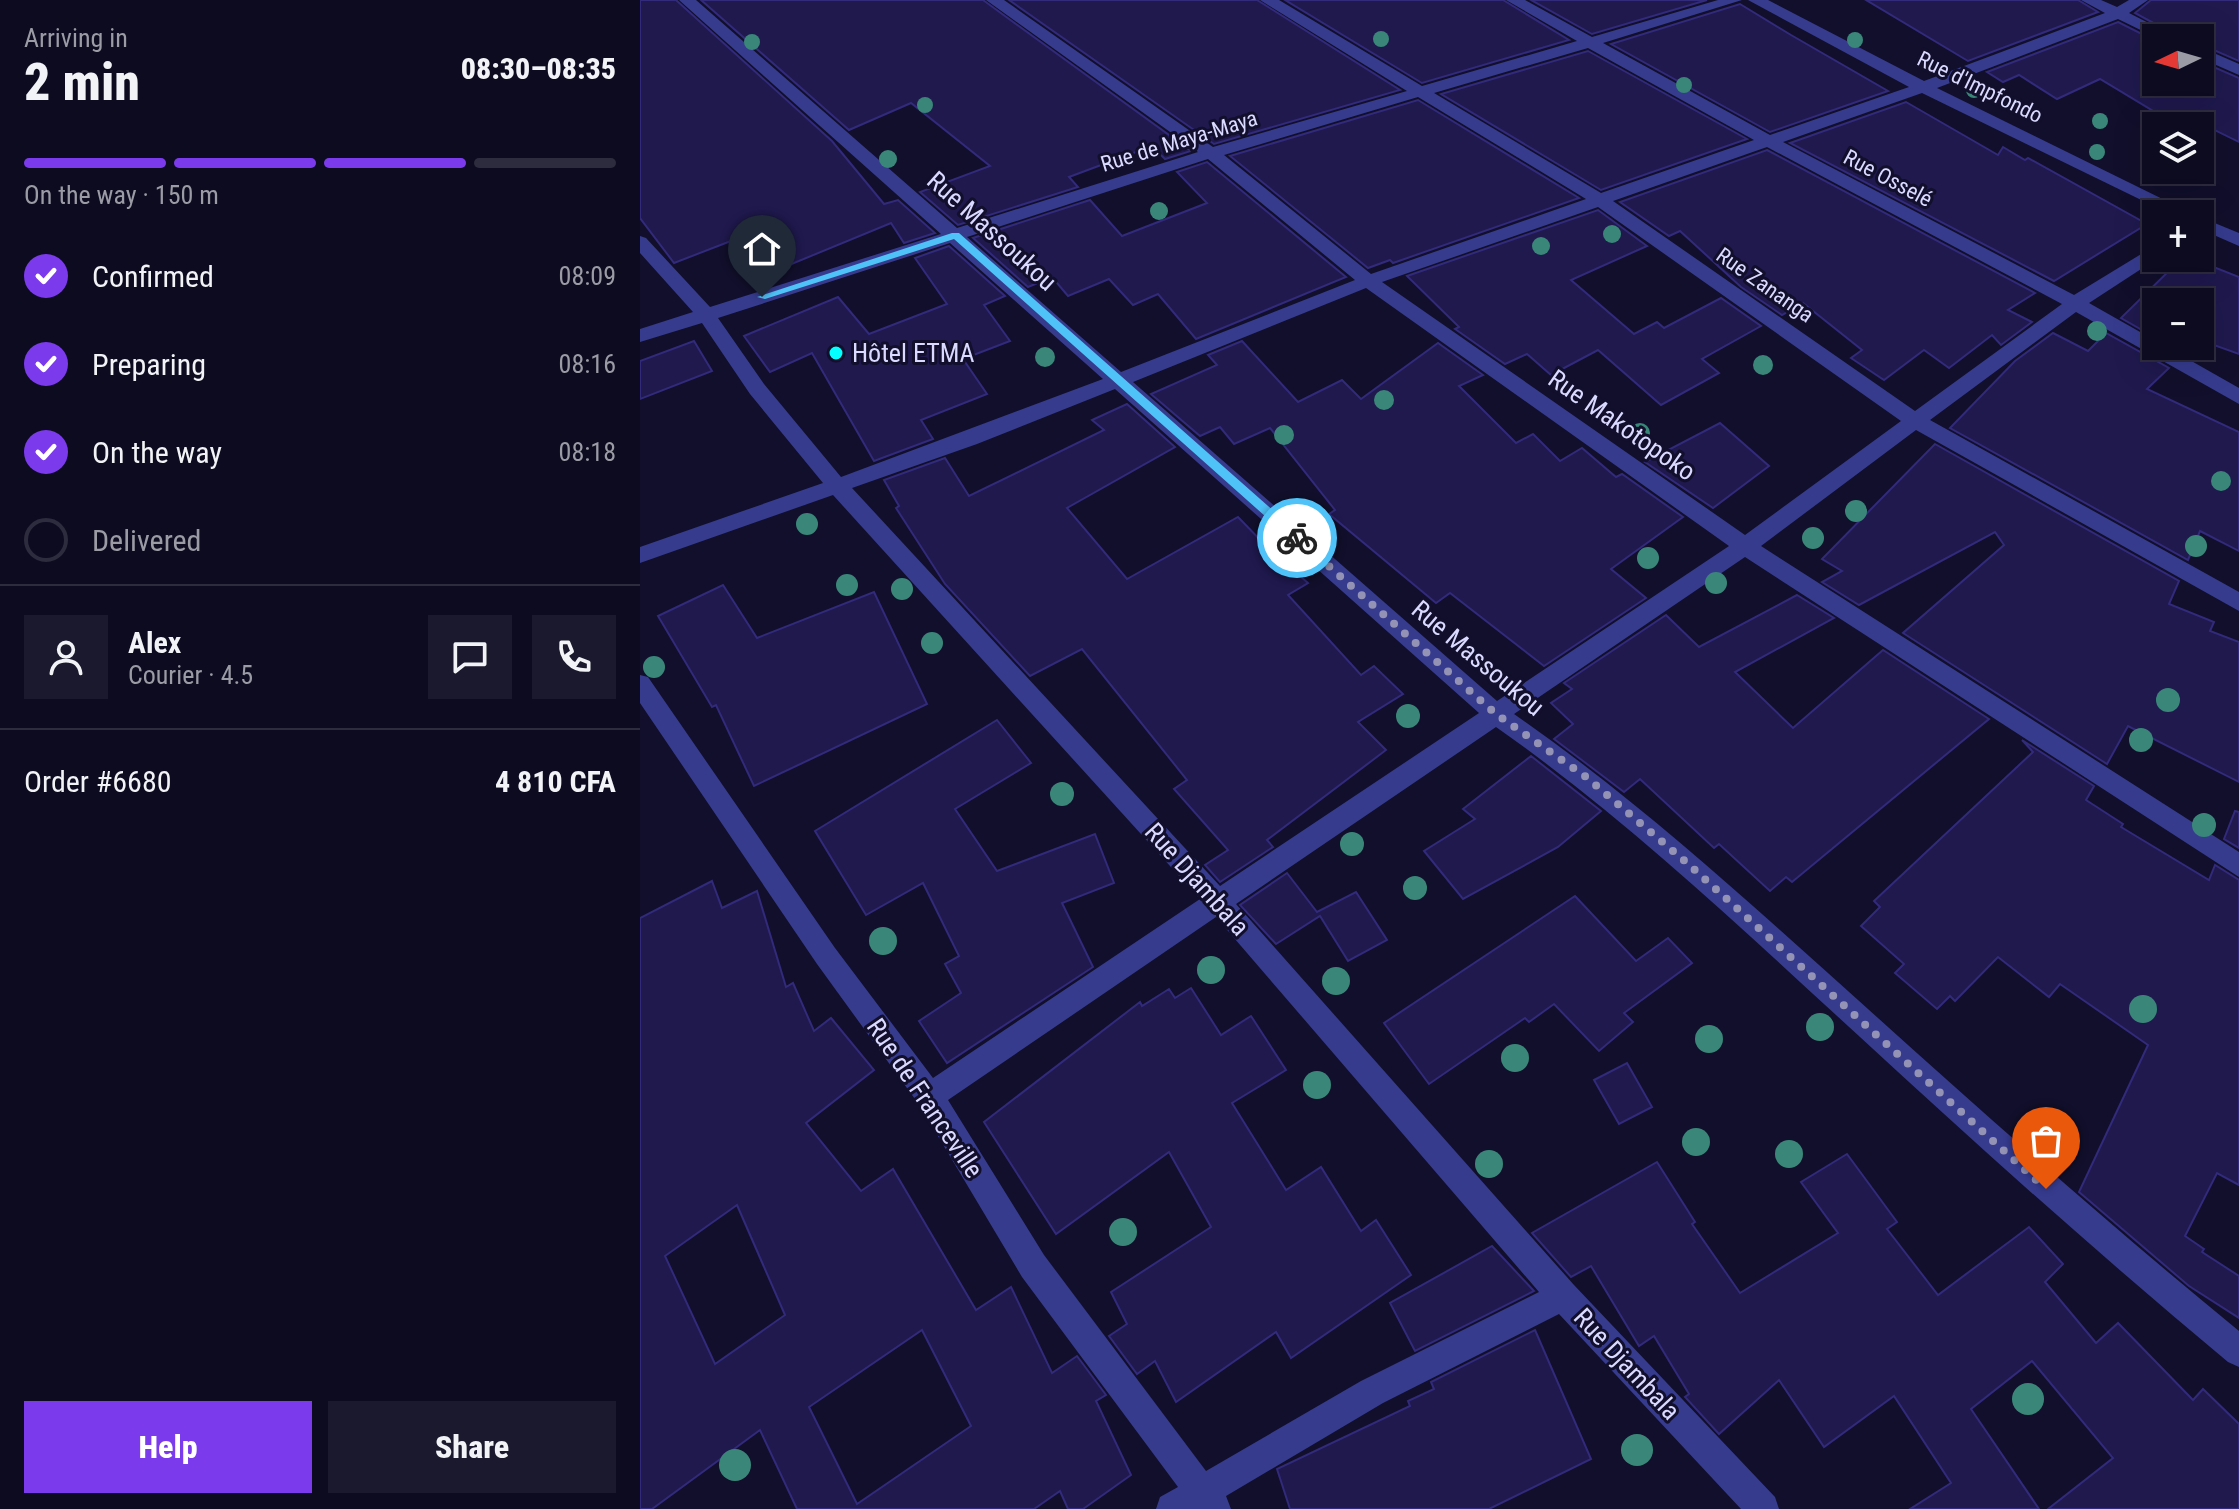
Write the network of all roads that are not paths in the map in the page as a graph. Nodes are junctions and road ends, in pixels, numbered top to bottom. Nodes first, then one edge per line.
1 (687, 0) edge
2 (994, 0) edge
3 (1268, 0) edge
4 (1514, 0) edge
5 (1734, 0) edge
6 (1756, 0) edge
7 (2089, 0) edge
8 (2140, 0) edge
9 (2117, 14) junction
10 (2142, 25) edge
11 (1587, 41) junction
12 (2214, 58) edge
13 (2239, 70) edge
14 (1922, 87) junction
15 (1419, 92) junction
16 (1770, 142) junction
17 (1211, 153) junction
18 (1600, 200) junction
19 (2155, 200) edge
20 (2214, 228) edge
21 (956, 235) junction
22 (2239, 240) edge
23 (640, 242) edge
24 (2142, 260) edge
25 (1368, 281) junction
26 (2075, 303) junction
27 (706, 315) junction
28 (640, 336) edge
29 (1118, 380) junction
30 (2239, 397) edge
31 (1916, 421) junction
32 (837, 486) junction
33 (1745, 546) junction
34 (640, 555) edge
35 (2239, 602) edge
36 (640, 684) edge
37 (1496, 714) junction
38 (2239, 866) edge
39 (1217, 900) junction
40 (930, 1096) junction
41 (1563, 1296) junction
42 (2239, 1351) edge
43 (1208, 1500) edge
44 (1172, 1509) edge
45 (1763, 1509) edge

1 - 21 street, Rue Massoukou
2 - 17 street, Rue Makotopoko
3 - 15 street, Rue Zananga
4 - 11 street, Rue Osselé
5 - 11 street, Rue de Maya-Maya
6 - 14 street, Rue d'Impfondo
7 - 9 street
8 - 9 street
9 - 10 street
9 - 14 street
11 - 15 street, Rue de Maya-Maya
11 - 16 street, Rue Osselé
12 - 13 street
14 - 16 street
14 - 19 street, Rue d'Impfondo
15 - 17 street, Rue de Maya-Maya
15 - 18 street, Rue Zananga
16 - 18 street
16 - 26 street, Rue Osselé
17 - 21 street, Rue de Maya-Maya
17 - 25 street, Rue Makotopoko
18 - 25 street
18 - 31 street, Rue Zananga
20 - 22 street
21 - 27 street, Rue de Maya-Maya
21 - 29 street, Rue Massoukou
23 - 27 street, Rue Djambala
24 - 26 street
25 - 29 street
25 - 33 street, Rue Makotopoko
26 - 30 street, Rue Osselé
26 - 31 street
27 - 28 street, Rue de Maya-Maya
27 - 32 street, Rue Djambala
29 - 32 street
29 - 37 street, Rue Massoukou
31 - 33 street
31 - 35 street, Rue Zananga
32 - 34 street
32 - 39 street, Rue Djambala
33 - 37 street
33 - 38 street, Rue Makotopoko
36 - 40 street, Rue de Franceville
37 - 39 street
37 - 42 street, Rue Massoukou
39 - 40 street
39 - 41 street, Rue Djambala
40 - 43 street, Rue de Franceville
41 - 43 street
41 - 45 street, Rue Djambala
43 - 44 street

